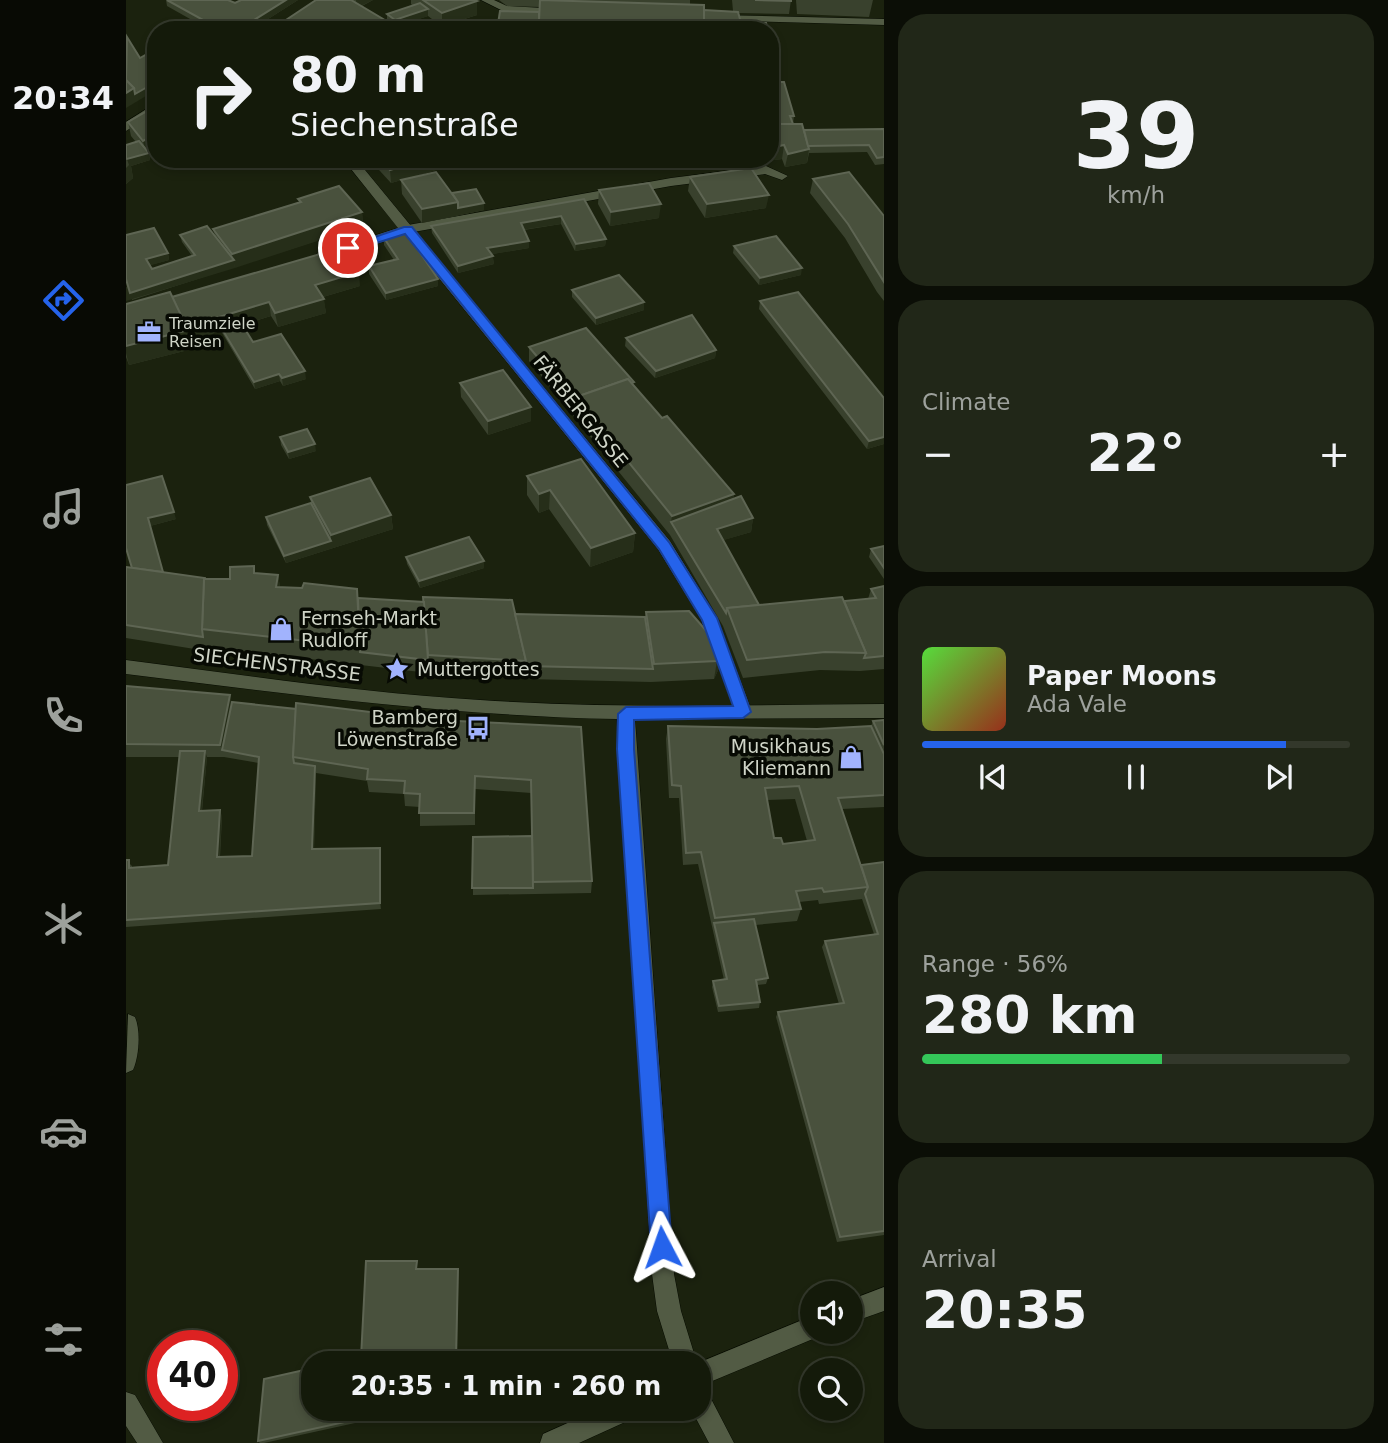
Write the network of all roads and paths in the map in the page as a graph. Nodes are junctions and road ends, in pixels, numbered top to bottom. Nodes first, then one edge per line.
1 (486, 0) edge
2 (572, 12) edge
3 (711, 18) edge
4 (884, 22) edge
5 (147, 112) edge
6 (126, 127) edge
7 (357, 168) edge
8 (782, 176) dead end
9 (408, 229) junction
10 (309, 261) edge
11 (126, 667) edge
12 (884, 711) edge
13 (743, 712) junction
14 (626, 714) junction
15 (128, 1024) dead end
16 (126, 1063) edge
17 (884, 1299) edge
18 (863, 1307) edge
19 (800, 1333) edge
20 (681, 1351) edge
21 (711, 1370) edge
22 (126, 1404) edge
23 (599, 1421) edge
24 (711, 1421) edge
25 (151, 1443) edge
26 (552, 1443) edge
27 (722, 1443) edge

1 - 2 street
3 - 4 street
5 - 6 street
7 - 9 street, FÄRBERGASSE
8 - 9 street
9 - 10 street
9 - 13 street, FÄRBERGASSE
11 - 14 street, SIECHENSTRASSE
12 - 13 street, SIECHENSTRASSE
13 - 14 street, SIECHENSTRASSE
14 - 20 street
15 - 16 street
17 - 18 street
19 - 21 street
22 - 25 street
23 - 26 street
24 - 27 street

